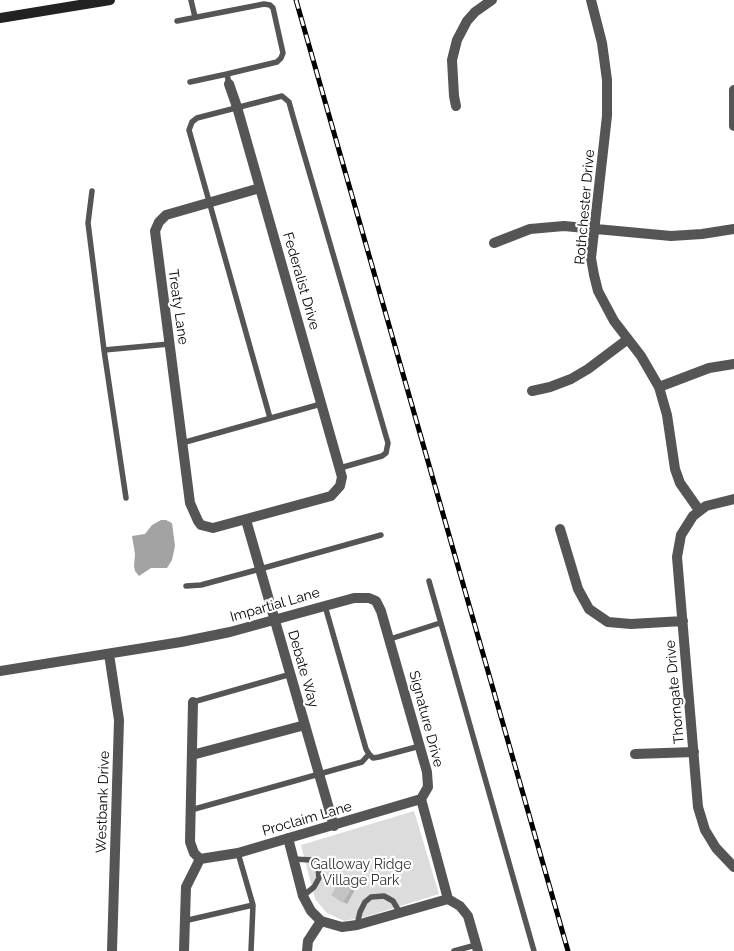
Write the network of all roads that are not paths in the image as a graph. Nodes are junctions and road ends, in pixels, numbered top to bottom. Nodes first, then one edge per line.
1 (110, 0) edge
2 (191, 0) edge
3 (492, 0) edge
4 (592, 0) edge
5 (195, 17) junction
6 (0, 18) edge
7 (177, 21) dead end
8 (228, 79) junction
9 (190, 82) dead end
10 (734, 90) edge
11 (456, 106) dead end
12 (237, 107) junction
13 (734, 126) edge
14 (260, 188) junction
15 (92, 191) dead end
16 (209, 202) junction
17 (595, 229) junction
18 (734, 229) edge
19 (494, 243) dead end
20 (628, 338) junction
21 (169, 344) junction
22 (104, 350) junction
23 (734, 364) edge
24 (659, 387) junction
25 (532, 391) dead end
26 (321, 404) junction
27 (270, 418) junction
28 (182, 443) junction
29 (340, 468) junction
30 (126, 498) dead end
31 (734, 499) edge
32 (699, 510) junction
33 (246, 520) junction
34 (560, 529) dead end
35 (381, 535) dead end
36 (260, 569) junction
37 (429, 581) dead end
38 (186, 586) dead end
39 (376, 601) joint
40 (325, 606) junction
41 (275, 621) junction
42 (683, 621) junction
43 (440, 623) junction
44 (390, 639) junction
45 (109, 654) junction
46 (0, 671) edge
47 (291, 674) junction
48 (193, 702) joint
49 (305, 725) junction
50 (420, 746) junction
51 (694, 752) junction
52 (369, 754) junction
53 (635, 754) dead end
54 (192, 755) junction
55 (320, 775) junction
56 (421, 799) junction
57 (191, 810) junction
58 (334, 826) junction
59 (288, 838) junction
60 (238, 853) junction
61 (200, 859) junction
62 (293, 859) junction
63 (734, 867) edge
64 (303, 896) junction
65 (448, 899) junction
66 (253, 905) junction
67 (400, 912) junction
68 (184, 921) junction
69 (321, 921) junction
70 (357, 925) junction
71 (477, 948) edge
72 (112, 951) edge
73 (184, 951) edge
74 (251, 951) edge
75 (307, 951) edge
76 (454, 951) edge
77 (534, 951) edge

1 - 6 street
2 - 5 lane
3 - 11 street
4 - 17 street, Rothchester Drive
5 - 7 lane
5 - 8 lane
8 - 9 lane
8 - 12 street, Federalist Drive
10 - 13 street
12 - 14 street, Federalist Drive
12 - 16 lane
12 - 29 lane
14 - 16 street, Treaty Lane
14 - 26 street, Federalist Drive
15 - 22 lane
16 - 21 street, Treaty Lane
16 - 27 lane
17 - 18 street
17 - 19 street
17 - 20 street, Rothchester Drive
20 - 24 street, Rothchester Drive
20 - 25 street
21 - 22 lane
21 - 28 street, Treaty Lane
22 - 30 lane
23 - 24 street
24 - 32 street, Rothchester Drive
26 - 27 lane
26 - 29 street, Federalist Drive
27 - 28 lane
28 - 33 street, Treaty Lane
29 - 33 street, Federalist Drive
31 - 32 street
32 - 42 street, Thorngate Drive
33 - 36 street, Debate Way
34 - 42 street
35 - 36 lane
36 - 38 lane
36 - 41 street, Debate Way
37 - 43 lane
39 - 40 street, Impartial Lane
39 - 44 street, Signature Drive
40 - 41 street, Impartial Lane
40 - 52 lane
41 - 45 street, Impartial Lane
41 - 47 street, Debate Way
42 - 51 street, Thorngate Drive
43 - 44 lane
43 - 77 lane
44 - 50 street, Signature Drive
45 - 46 street, Impartial Lane
45 - 72 street, Westbank Drive
47 - 48 lane
47 - 49 street, Debate Way
48 - 54 street
49 - 54 street
49 - 55 street, Debate Way
50 - 52 lane
50 - 56 street, Signature Drive
51 - 53 street
51 - 63 street, Thorngate Drive
52 - 55 lane
54 - 57 street
55 - 57 lane
55 - 58 street, Debate Way
56 - 58 street, Proclaim Lane
56 - 65 street, Signature Drive
57 - 61 street
58 - 59 street, Proclaim Lane
59 - 60 street, Proclaim Lane
59 - 62 street
60 - 61 street, Proclaim Lane
60 - 66 lane
61 - 68 street
62 - 64 street
62 - 64 lane
64 - 69 street
65 - 67 street
65 - 71 street
66 - 68 lane
66 - 74 lane
67 - 70 street
67 - 70 lane
68 - 73 street
69 - 70 street
69 - 75 street
71 - 76 lane

